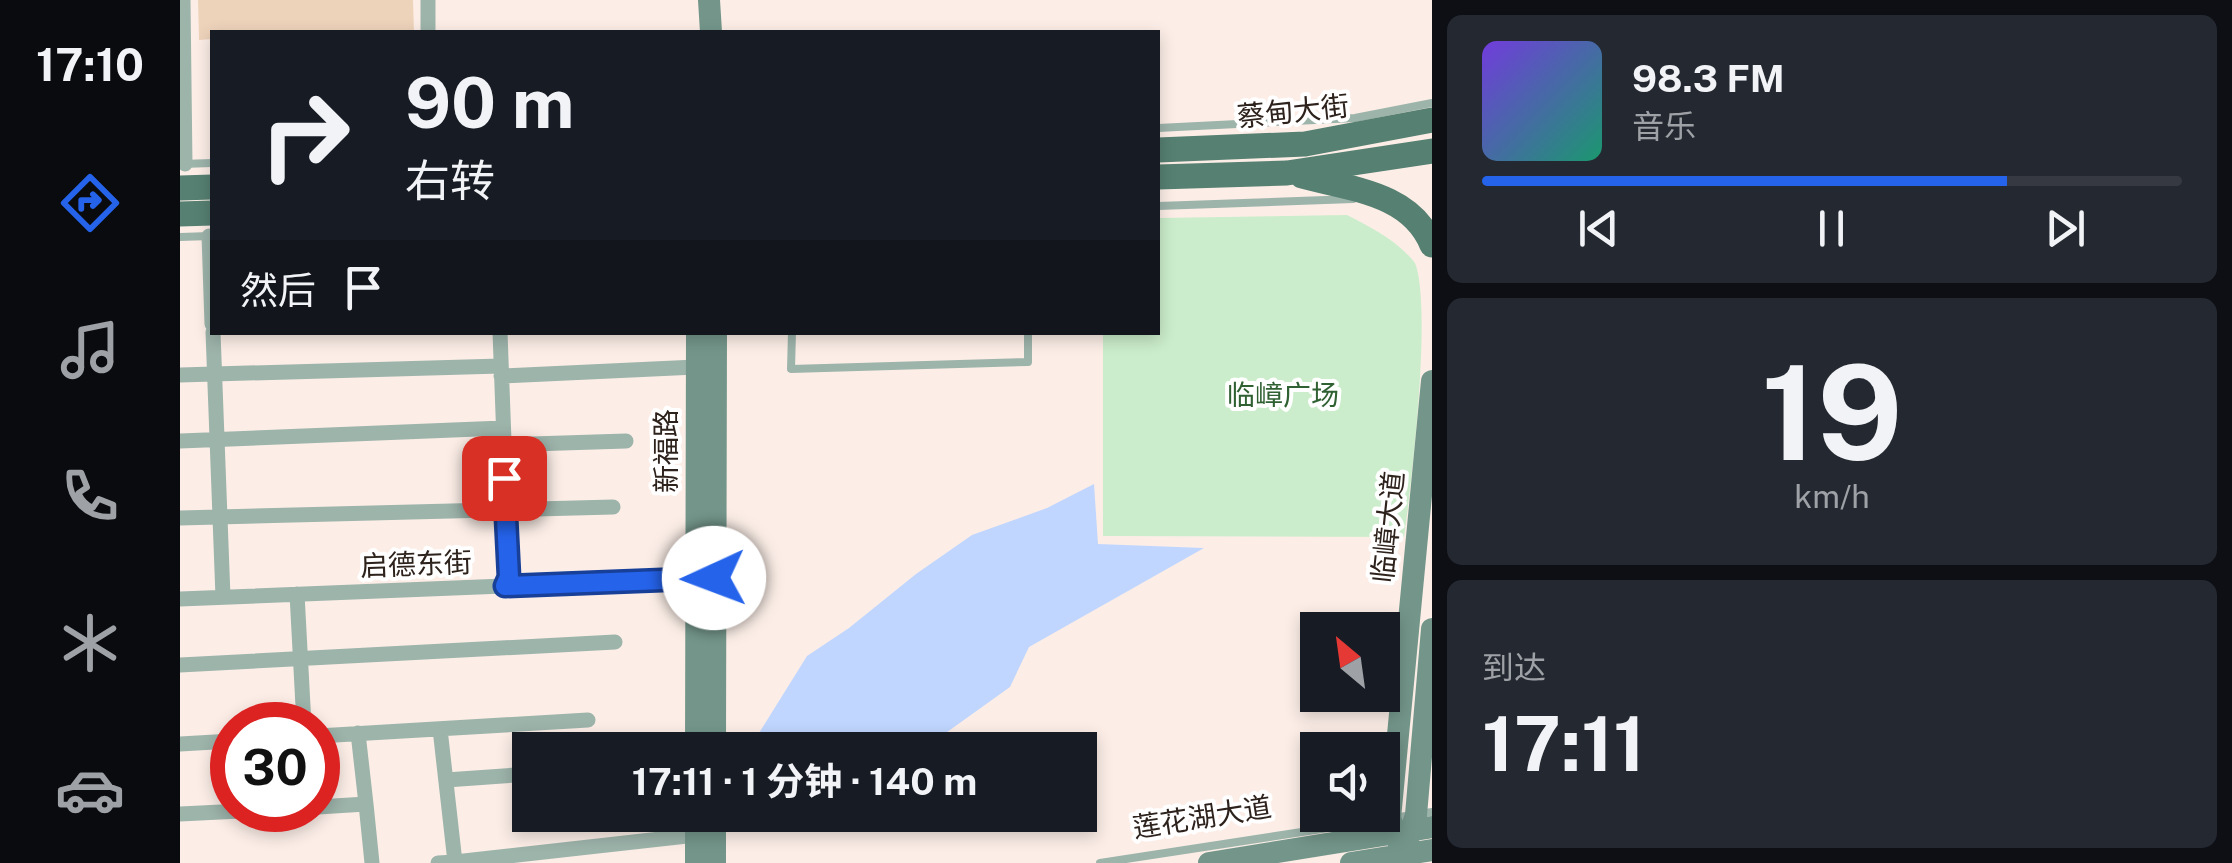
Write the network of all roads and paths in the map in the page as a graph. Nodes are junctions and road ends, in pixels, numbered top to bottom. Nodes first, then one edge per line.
1 (183, 0) edge
2 (428, 0) edge
3 (695, 0) edge
4 (709, 0) edge
5 (428, 30) edge
6 (696, 30) edge
7 (710, 30) edge
8 (1429, 115) edge
9 (1160, 128) edge
10 (1160, 150) edge
11 (1432, 152) edge
12 (210, 164) edge
13 (182, 172) edge
14 (1287, 172) junction
15 (1160, 177) edge
16 (210, 186) edge
17 (1386, 198) junction
18 (1160, 206) edge
19 (180, 214) edge
20 (210, 228) edge
21 (210, 228) edge
22 (180, 237) edge
23 (1432, 245) edge
24 (213, 335) edge
25 (500, 335) edge
26 (696, 335) edge
27 (716, 335) edge
28 (792, 335) edge
29 (1028, 335) edge
30 (696, 367) junction
31 (501, 371) junction
32 (214, 374) junction
33 (180, 375) edge
34 (1432, 381) edge
35 (503, 428) junction
36 (216, 438) junction
37 (180, 441) edge
38 (626, 441) dead end
39 (503, 445) junction
40 (613, 507) dead end
41 (506, 510) junction
42 (180, 518) edge
43 (220, 518) junction
44 (706, 578) junction
45 (505, 586) junction
46 (297, 594) junction
47 (223, 597) junction
48 (180, 599) edge
49 (1432, 629) edge
50 (615, 642) dead end
51 (302, 658) junction
52 (180, 665) edge
53 (303, 702) edge
54 (588, 720) dead end
55 (440, 729) junction
56 (697, 732) edge
57 (714, 732) edge
58 (358, 734) junction
59 (340, 735) edge
60 (210, 742) edge
61 (180, 744) edge
62 (512, 775) edge
63 (446, 780) junction
64 (366, 804) junction
65 (340, 806) edge
66 (210, 812) edge
67 (180, 814) edge
68 (650, 832) edge
69 (696, 832) edge
70 (715, 832) edge
71 (1410, 832) edge
72 (1432, 850) edge
73 (455, 862) edge
74 (372, 863) edge
75 (438, 863) edge
76 (696, 863) edge
77 (715, 863) edge
78 (1100, 863) edge
79 (1209, 863) edge
80 (1351, 863) edge

1 - 13 street
2 - 5 street
3 - 6 street
4 - 7 street
8 - 9 lane, 蔡甸大街
8 - 10 main road, 蔡甸大街
11 - 14 main road, 蔡甸大街
12 - 13 lane
13 - 16 main road
14 - 15 main road, 蔡甸大街
14 - 17 main road
17 - 18 lane
17 - 23 main road
19 - 20 main road
21 - 22 lane
24 - 32 street
25 - 31 street
26 - 30 street, 新福路
27 - 44 street, 新福路
28 - 29 lane
30 - 31 street
30 - 44 street, 新福路
31 - 32 street
31 - 35 street
32 - 33 street
32 - 36 street
34 - 71 street, 临嶂大道
35 - 36 street
35 - 39 street
36 - 37 street
36 - 43 street
38 - 39 street
39 - 41 street
40 - 41 street
41 - 43 street
41 - 45 street
42 - 43 street
43 - 47 street
44 - 45 street, 启德东街
44 - 56 street, 新福路
44 - 57 street, 新福路
45 - 46 street, 启德东街
46 - 47 street, 启德东街
46 - 51 street
47 - 48 street, 启德东街
49 - 71 street
50 - 51 street
51 - 52 street
51 - 53 street
54 - 55 street
55 - 58 street
55 - 63 street
58 - 59 street
58 - 64 street
60 - 61 street
62 - 63 street
63 - 73 street
64 - 65 street
64 - 74 street
66 - 67 street
68 - 73 street
69 - 76 street
70 - 77 street
71 - 72 street, 莲花湖大道
71 - 78 lane, 莲花湖大道
71 - 79 street, 莲花湖大道
71 - 80 street, 莲花湖大道
73 - 75 street

